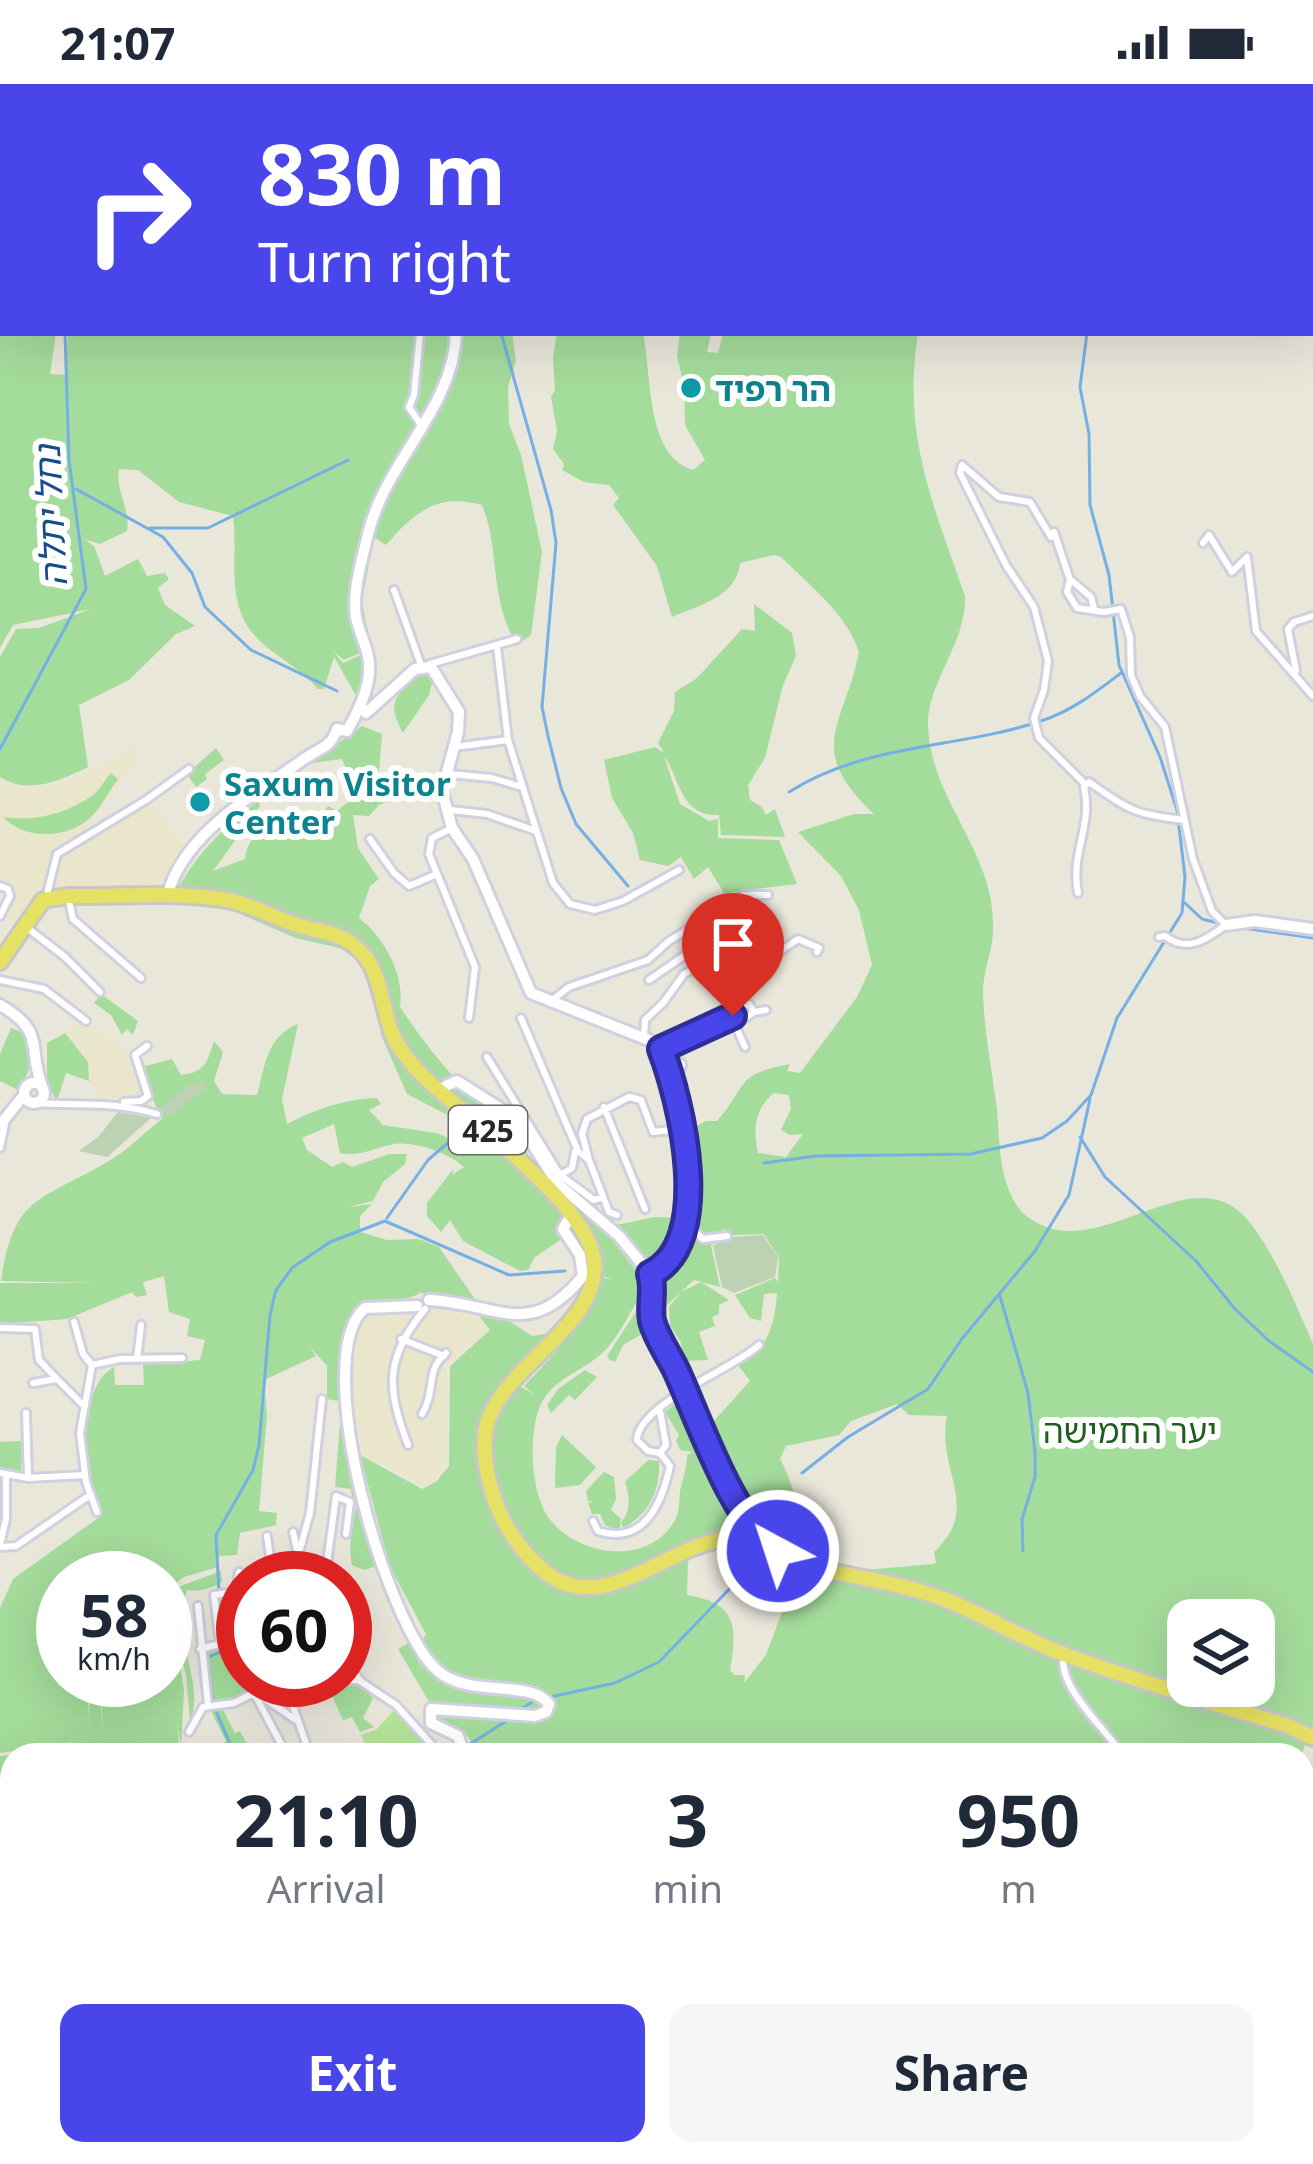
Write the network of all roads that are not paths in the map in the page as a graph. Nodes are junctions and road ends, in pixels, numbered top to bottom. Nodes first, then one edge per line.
1 (420, 336) edge
2 (457, 336) edge
3 (421, 425) junction
4 (1203, 543) dead end
5 (1070, 580) junction
6 (394, 590) dead end
7 (1094, 609) junction
8 (1313, 616) edge
9 (518, 639) dead end
10 (496, 647) junction
11 (424, 665) junction
12 (1296, 674) junction
13 (1313, 695) edge
14 (361, 707) junction
15 (508, 740) junction
16 (454, 747) junction
17 (189, 770) dead end
18 (447, 774) junction
19 (1086, 785) junction
20 (522, 788) junction
21 (447, 809) junction
22 (1185, 820) junction
23 (452, 828) junction
24 (536, 831) junction
25 (370, 839) dead end
26 (679, 871) dead end
27 (436, 874) junction
28 (0, 886) edge
29 (1078, 893) dead end
30 (768, 895) dead end
31 (68, 896) junction
32 (46, 898) junction
33 (167, 898) junction
34 (735, 900) junction
35 (0, 919) edge
36 (23, 925) junction
37 (1226, 925) junction
38 (1313, 929) edge
39 (1160, 937) dead end
40 (732, 946) dead end
41 (817, 952) dead end
42 (0, 962) edge
43 (141, 978) dead end
44 (0, 980) edge
45 (649, 980) dead end
46 (100, 992) dead end
47 (548, 1003) junction
48 (0, 1005) edge
49 (737, 1006) junction
50 (766, 1010) dead end
51 (754, 1012) junction
52 (731, 1016) junction
53 (469, 1018) dead end
54 (521, 1018) dead end
55 (86, 1021) dead end
56 (645, 1039) junction
57 (147, 1046) dead end
58 (745, 1047) dead end
59 (661, 1049) junction
60 (487, 1057) dead end
61 (437, 1090) junction
62 (34, 1094) junction
63 (122, 1104) junction
64 (604, 1107) junction
65 (157, 1114) dead end
66 (2, 1123) edge
67 (684, 1128) junction
68 (0, 1148) edge
69 (577, 1148) junction
70 (589, 1160) junction
71 (560, 1175) junction
72 (603, 1197) junction
73 (645, 1209) dead end
74 (571, 1215) junction
75 (616, 1215) dead end
76 (684, 1221) junction
77 (727, 1236) dead end
78 (650, 1274) junction
79 (423, 1304) junction
80 (74, 1322) dead end
81 (141, 1325) dead end
82 (0, 1328) edge
83 (401, 1339) junction
84 (759, 1345) dead end
85 (182, 1358) dead end
86 (137, 1359) junction
87 (92, 1365) junction
88 (57, 1379) junction
89 (33, 1383) dead end
90 (685, 1389) junction
91 (322, 1399) dead end
92 (82, 1404) junction
93 (660, 1411) junction
94 (26, 1413) dead end
95 (422, 1414) dead end
96 (408, 1445) dead end
97 (660, 1453) junction
98 (3, 1474) edge
99 (85, 1475) junction
100 (28, 1478) junction
101 (90, 1495) junction
102 (97, 1512) dead end
103 (593, 1521) dead end
104 (748, 1521) junction
105 (293, 1532) dead end
106 (346, 1534) dead end
107 (267, 1536) dead end
108 (752, 1541) junction
109 (0, 1546) edge
110 (772, 1548) junction
111 (269, 1551) edge
112 (297, 1551) edge
113 (299, 1551) edge
114 (329, 1551) edge
115 (198, 1606) dead end
116 (216, 1645) edge
117 (200, 1649) junction
118 (1064, 1655) junction
119 (372, 1689) edge
120 (216, 1704) edge
121 (208, 1705) junction
122 (260, 1707) edge
123 (271, 1707) edge
124 (277, 1707) edge
125 (293, 1707) edge
126 (269, 1723) junction
127 (299, 1723) junction
128 (189, 1732) dead end
129 (1313, 1735) edge
130 (280, 1743) edge
131 (306, 1743) edge
132 (431, 1743) edge
133 (460, 1743) edge
134 (1113, 1743) edge

1 - 3 street
2 - 3 main road
3 - 14 main road
4 - 12 street
5 - 7 street
5 - 7 street
5 - 19 street
6 - 11 street
7 - 22 street
8 - 12 street
9 - 10 street
10 - 11 street
10 - 15 street
11 - 14 main road
11 - 16 main road
12 - 13 street
14 - 33 main road
15 - 16 street
15 - 20 street
16 - 18 main road
17 - 32 street
18 - 20 street
18 - 21 main road
19 - 22 street
19 - 29 street
20 - 24 street
21 - 23 main road
21 - 24 street
22 - 37 street
23 - 27 street
23 - 47 main road
24 - 26 street
25 - 27 street
27 - 53 street
28 - 35 street
30 - 34 street
31 - 32 main road, 425
31 - 33 main road, 425
31 - 43 street
32 - 36 main road
33 - 61 main road, 425
34 - 45 street
34 - 47 street
36 - 42 main road
36 - 46 street
37 - 38 main road
37 - 39 street
40 - 56 street
41 - 49 street
44 - 55 street
47 - 56 main road
48 - 62 main road
49 - 51 street
49 - 52 street
50 - 51 street
51 - 52 street
52 - 58 street
52 - 59 street
54 - 69 street
56 - 59 main road
57 - 63 street
59 - 67 main road
60 - 71 street
61 - 74 main road, 425
61 - 78 main road
62 - 63 street
62 - 66 main road
63 - 65 street
64 - 67 street
64 - 70 street
64 - 73 street
66 - 68 street
67 - 76 main road
69 - 70 street
69 - 71 street
70 - 72 street
71 - 72 street
72 - 75 street
74 - 79 main road
74 - 108 main road, 425
76 - 77 street
76 - 78 main road
78 - 90 street
79 - 83 street
79 - 133 main road
80 - 87 street
81 - 86 street
82 - 88 street
83 - 95 street
83 - 96 street
84 - 90 street
85 - 86 street
86 - 87 street
87 - 92 street
88 - 89 street
88 - 92 street
90 - 93 street
90 - 104 street
91 - 113 street
92 - 99 street
93 - 97 street
93 - 97 street
94 - 100 street
97 - 103 street
98 - 100 street
98 - 109 street
99 - 100 street
99 - 101 street
101 - 102 street
101 - 109 street
104 - 108 street
104 - 110 main road
105 - 112 street
106 - 114 street
107 - 111 street
108 - 110 main road, 425
110 - 118 main road, 425
115 - 117 street
116 - 117 street
117 - 121 street
118 - 129 main road, 425
118 - 134 street
119 - 132 street
120 - 121 street
121 - 128 street
122 - 126 street
123 - 126 street
124 - 127 street
125 - 127 street
126 - 130 street
127 - 131 street

